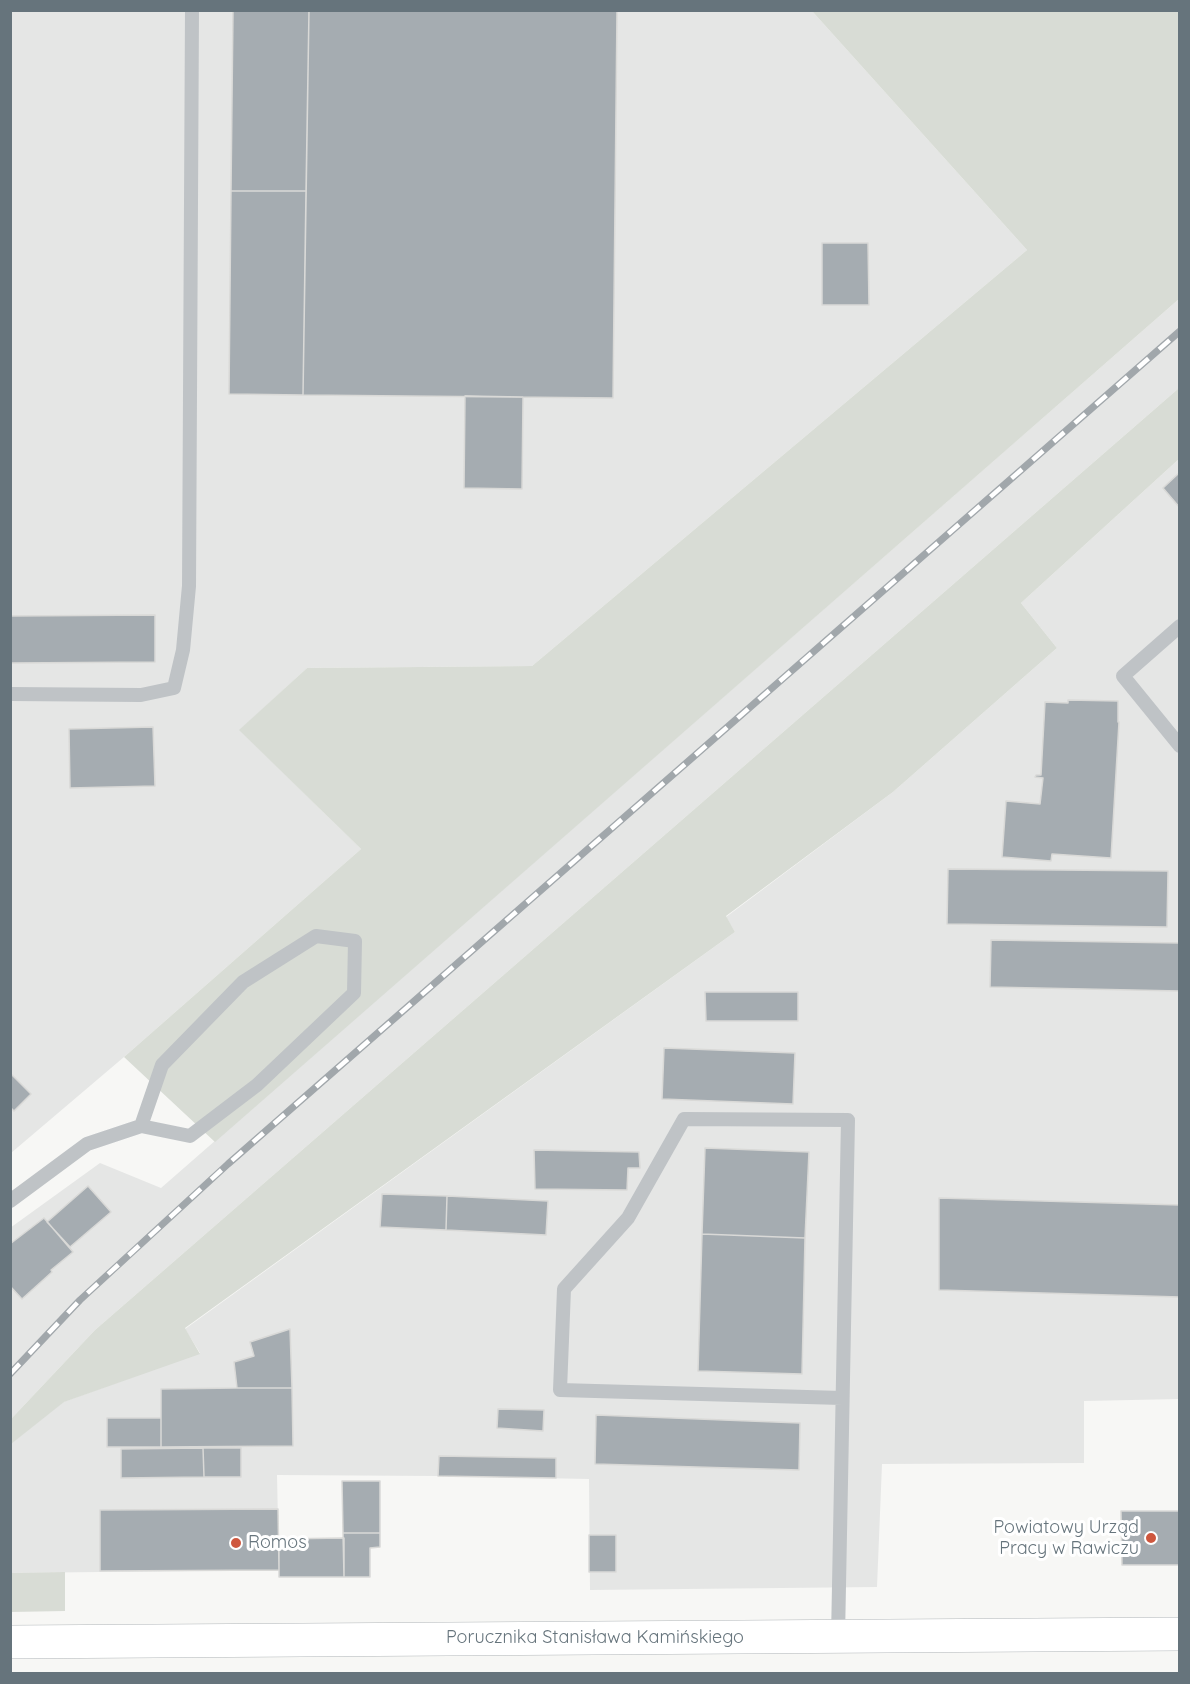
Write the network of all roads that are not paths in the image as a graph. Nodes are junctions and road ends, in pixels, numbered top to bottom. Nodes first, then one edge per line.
1 (192, 10) edge
2 (1179, 626) edge
3 (10, 694) edge
4 (1179, 746) edge
5 (141, 1126) junction
6 (10, 1201) edge
7 (842, 1398) junction
8 (1179, 1635) edge
9 (838, 1637) junction
10 (10, 1642) edge

1 - 3 lane
2 - 4 lane
5 - 5 lane
5 - 6 lane
7 - 7 lane
7 - 9 lane
8 - 9 street, Porucznika Stanisława Kamińskiego
9 - 10 street, Porucznika Stanisława Kamińskiego

